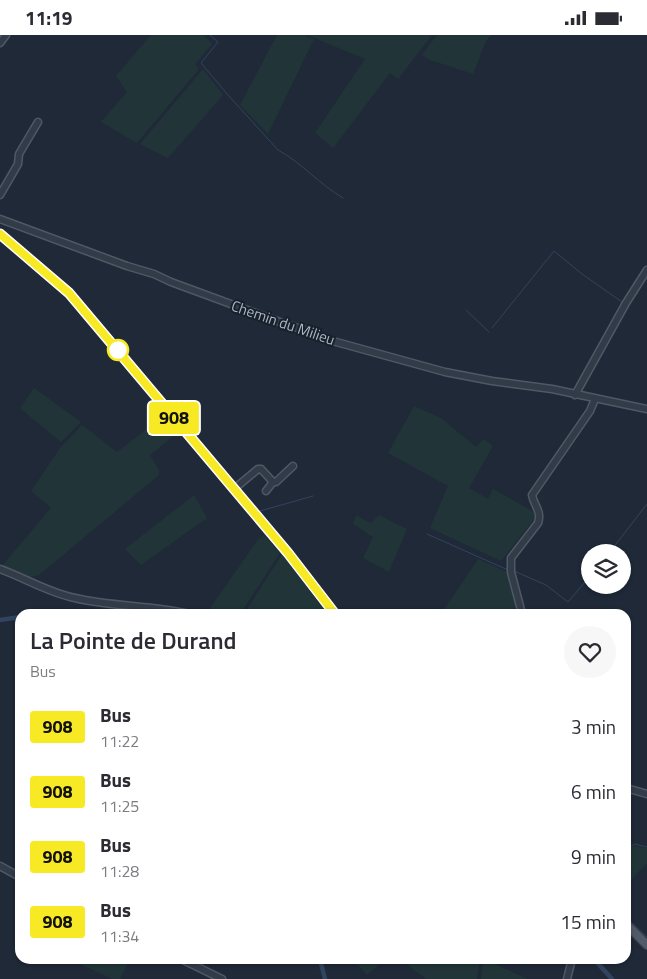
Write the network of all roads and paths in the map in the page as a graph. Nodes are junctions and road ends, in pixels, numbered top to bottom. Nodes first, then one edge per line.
1 (6, 35) edge
2 (0, 43) edge
3 (38, 122) dead end
4 (0, 195) edge
5 (0, 219) edge
6 (0, 234) edge
7 (647, 270) edge
8 (575, 395) junction
9 (595, 399) junction
10 (647, 409) edge
11 (293, 466) dead end
12 (273, 482) junction
13 (234, 489) junction
14 (266, 491) dead end
15 (0, 569) edge
16 (168, 609) edge
17 (331, 609) edge
18 (521, 609) edge
19 (631, 789) edge
20 (647, 794) edge
21 (0, 866) edge
22 (15, 874) edge
23 (631, 929) edge
24 (647, 945) edge
25 (191, 964) edge
26 (570, 964) edge
27 (222, 979) edge
28 (566, 979) edge

1 - 2 street
3 - 4 street
5 - 8 street, Chemin du Milieu
6 - 13 main road
7 - 8 street
8 - 9 street, Chemin du Milieu
9 - 10 street, Chemin du Milieu
9 - 18 street
11 - 12 street
12 - 13 street
12 - 14 street
13 - 17 main road
15 - 16 street
19 - 20 street
21 - 22 street
23 - 24 main road
25 - 27 street
26 - 28 street

